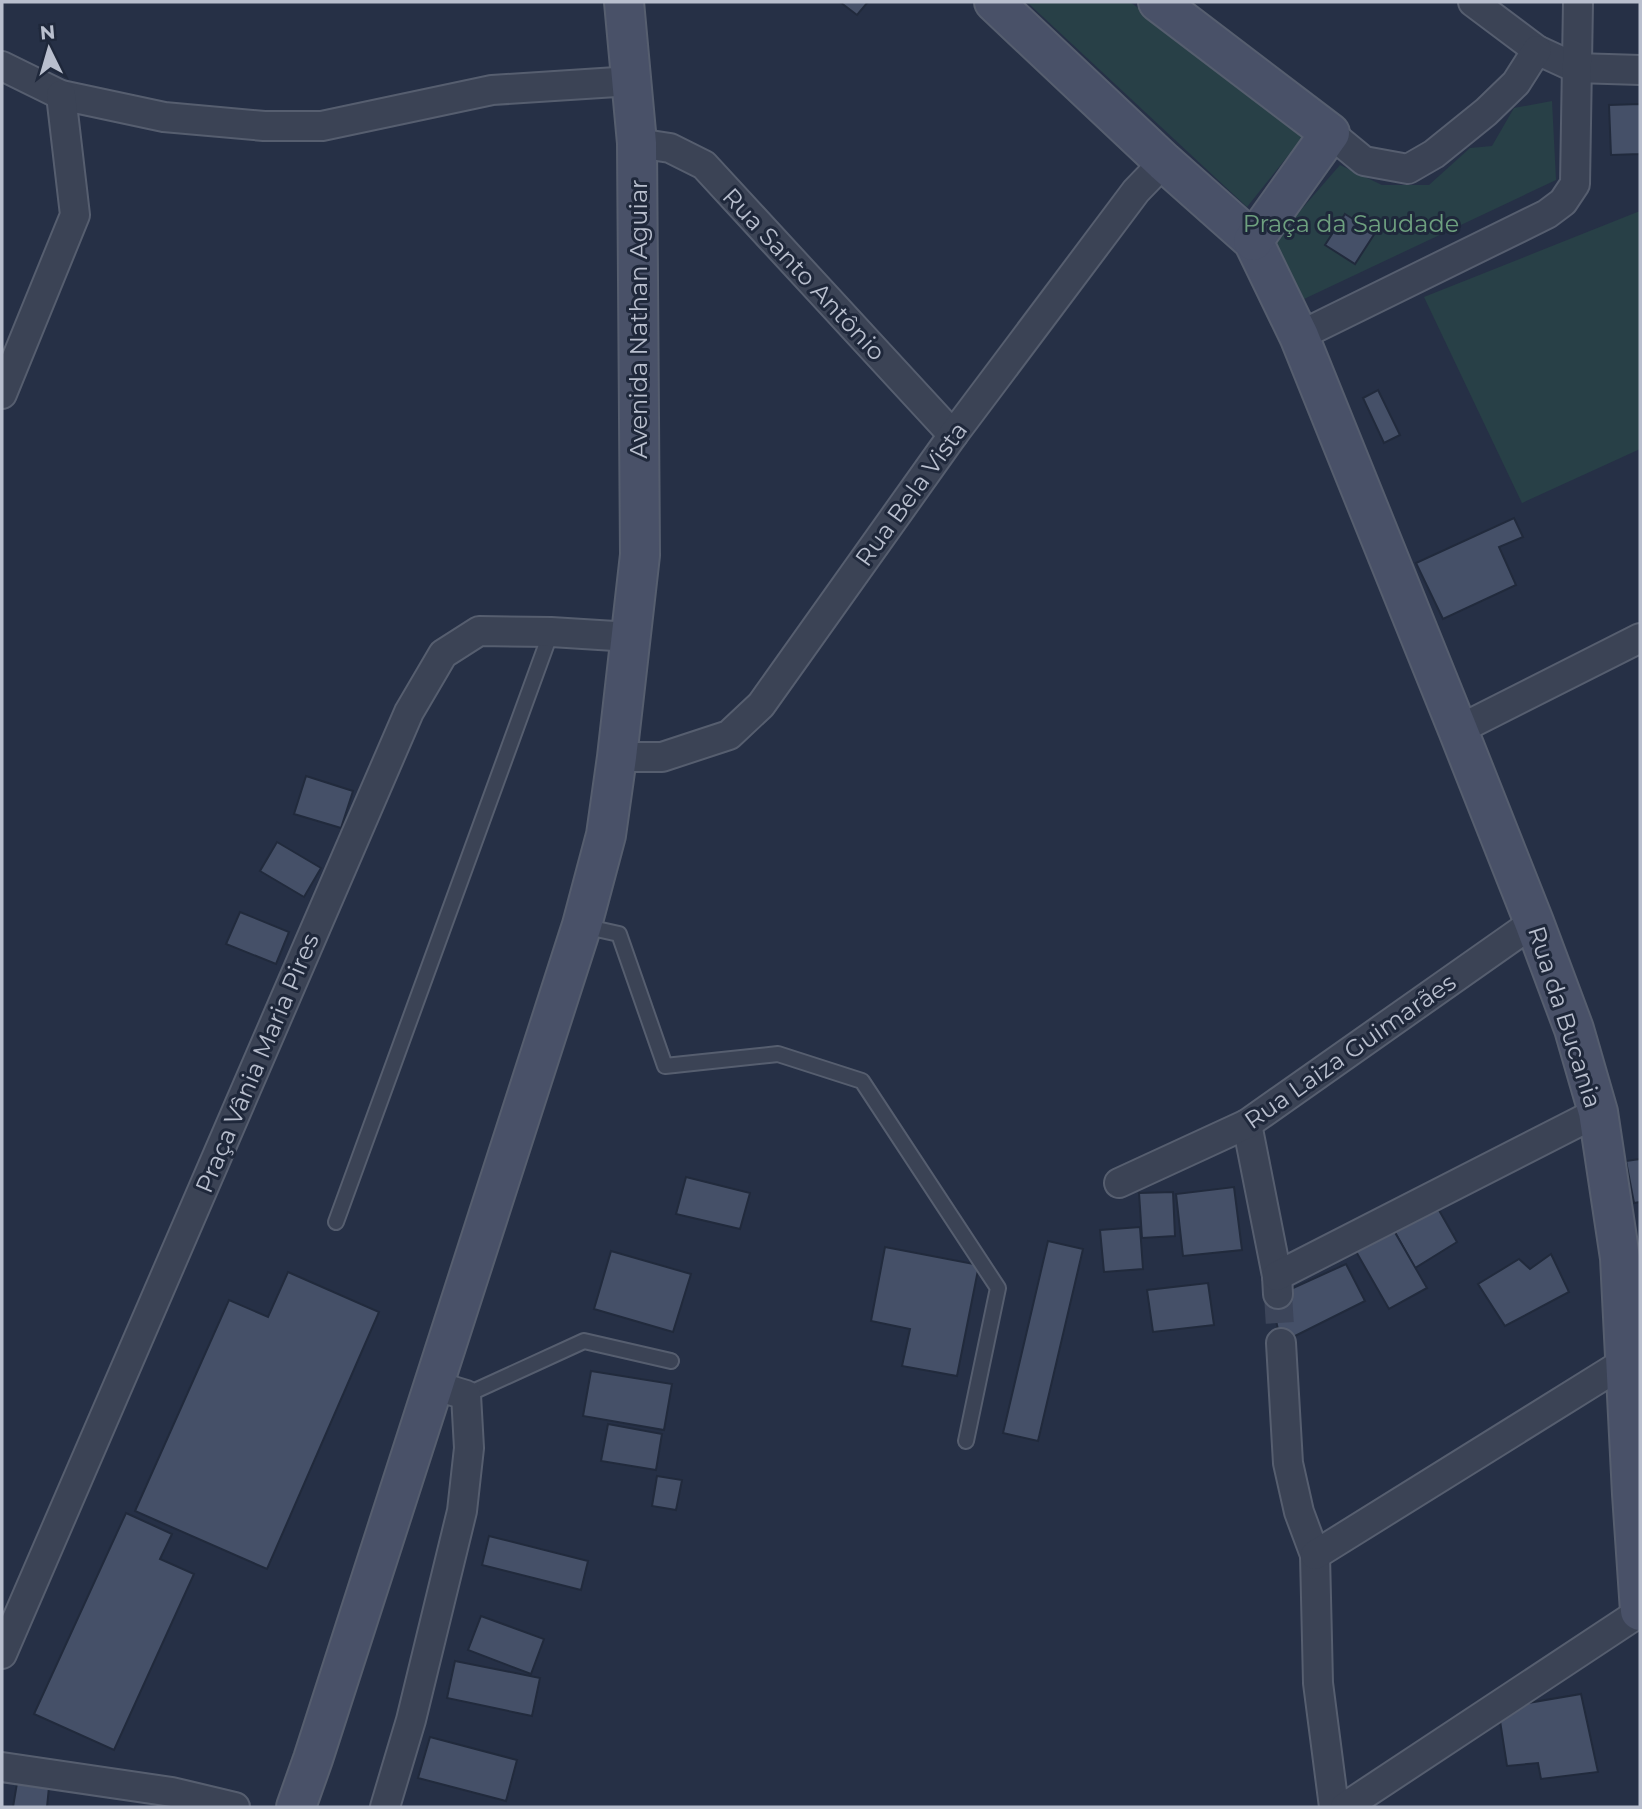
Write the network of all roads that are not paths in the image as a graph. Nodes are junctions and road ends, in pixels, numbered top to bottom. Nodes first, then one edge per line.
1 (624, 2) edge
2 (994, 2) edge
3 (1158, 2) edge
4 (1474, 2) edge
5 (1578, 2) edge
6 (1537, 50) junction
7 (2, 66) edge
8 (1576, 68) junction
9 (1640, 70) edge
10 (632, 81) junction
11 (61, 95) junction
12 (1330, 133) junction
13 (637, 143) junction
14 (1164, 162) junction
15 (1253, 241) junction
16 (1299, 336) junction
17 (2, 394) edge
18 (953, 435) junction
19 (551, 632) junction
20 (631, 637) junction
21 (1640, 638) edge
22 (1458, 730) junction
23 (617, 757) junction
24 (1534, 922) junction
25 (582, 925) junction
26 (1598, 1112) junction
27 (1247, 1125) junction
28 (1119, 1183) dead end
29 (337, 1222) dead end
30 (1630, 1256) edge
31 (1281, 1343) tunnel mouth
32 (671, 1361) dead end
33 (1625, 1362) junction
34 (449, 1390) junction
35 (966, 1441) dead end
36 (1315, 1555) junction
37 (1640, 1611) edge
38 (2, 1654) edge
39 (2, 1767) edge
40 (235, 1807) edge
41 (296, 1807) edge
42 (385, 1807) edge
43 (1334, 1807) edge
44 (1345, 1807) edge

1 - 10 main road, Avenida Nathan Aguiar
2 - 14 main road
3 - 12 main road
4 - 6 street
5 - 8 street
6 - 8 street
6 - 12 street
7 - 11 street
8 - 9 street
8 - 16 street
10 - 11 street
10 - 13 main road, Avenida Nathan Aguiar
11 - 17 street
12 - 15 main road
13 - 18 street, Rua Santo Antônio
13 - 20 main road, Avenida Nathan Aguiar
14 - 15 main road
14 - 18 street, Rua Bela Vista
15 - 16 main road
16 - 22 main road, Rua da Bucania
18 - 23 street, Rua Bela Vista
19 - 20 street, Praça Vânia Maria Pires
19 - 29 lane
19 - 38 street, Praça Vânia Maria Pires
20 - 23 main road, Avenida Nathan Aguiar
21 - 22 street
22 - 24 main road, Rua da Bucania
23 - 25 main road, Avenida Nathan Aguiar
24 - 26 main road, Rua da Bucania
24 - 27 street, Rua Laiza Guimarães
25 - 34 main road, Avenida Nathan Aguiar
25 - 35 lane
26 - 27 street
26 - 30 main road, Rua da Bucania
27 - 28 street, Rua Laiza Guimarães
30 - 33 main road, Rua da Bucania
31 - 36 street
32 - 34 lane
33 - 36 street
33 - 37 main road, Rua da Bucania
34 - 41 main road, Avenida Nathan Aguiar
34 - 42 street
36 - 43 street
37 - 44 street
39 - 40 street

